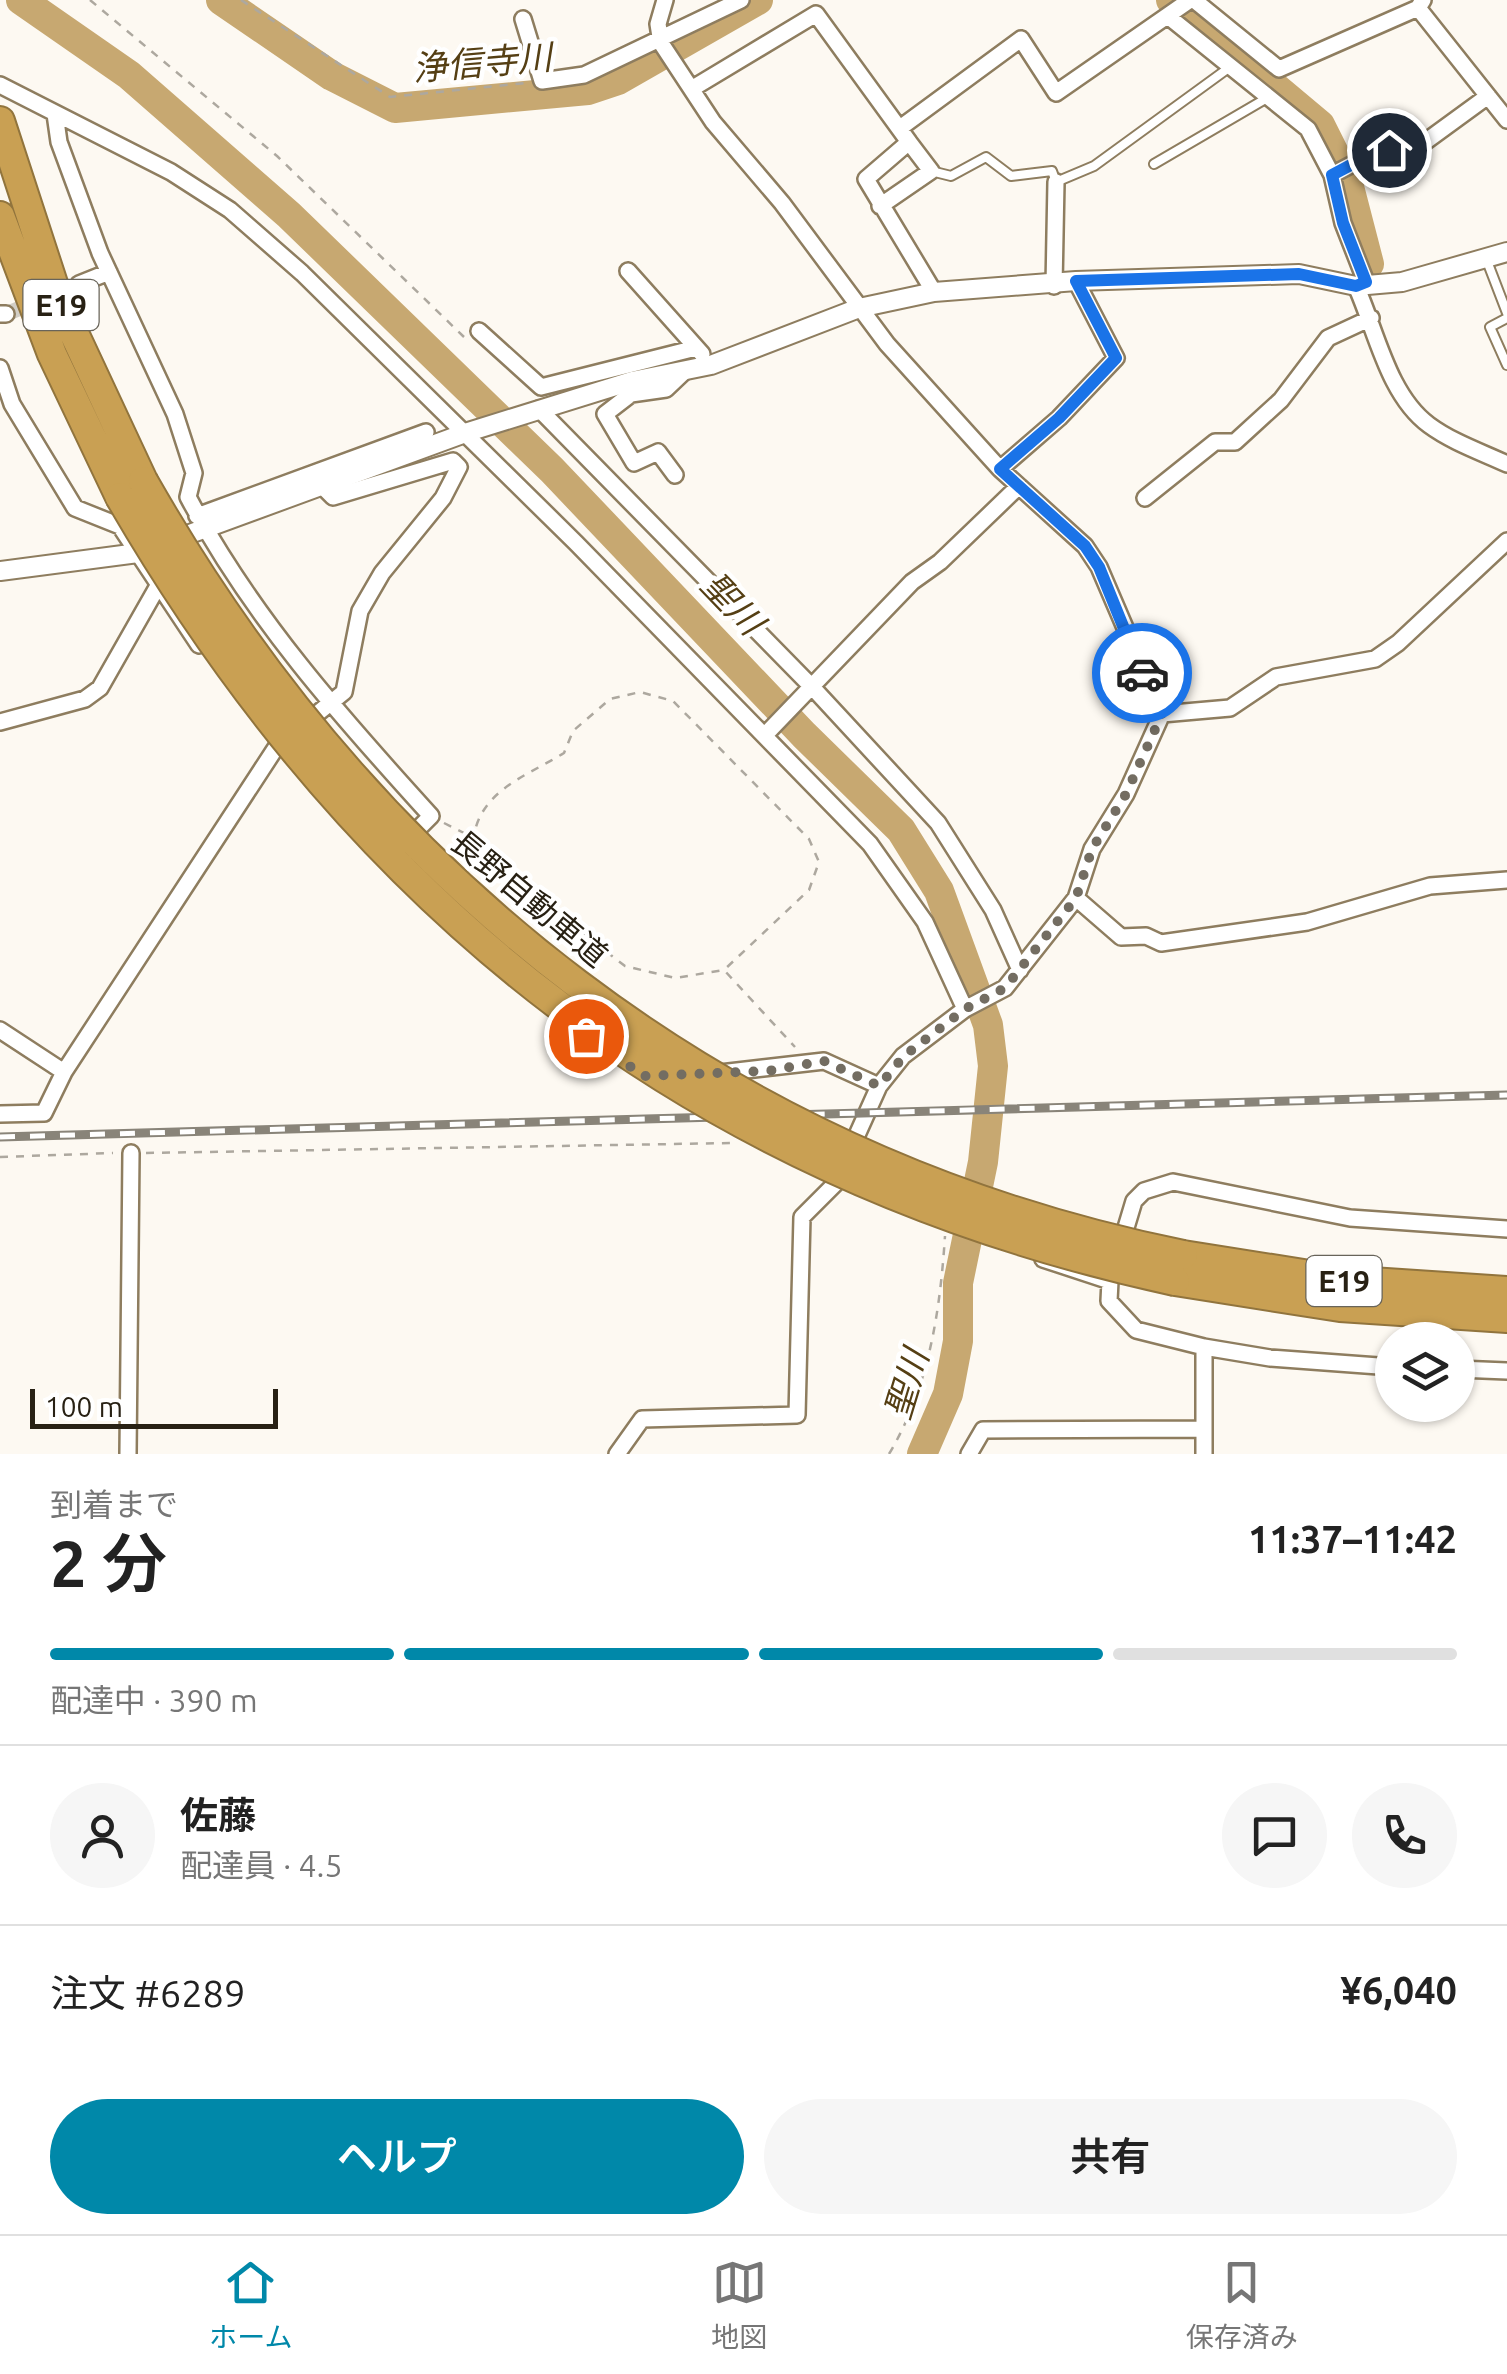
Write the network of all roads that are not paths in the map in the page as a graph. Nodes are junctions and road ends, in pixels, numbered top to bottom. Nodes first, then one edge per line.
1 (665, 0) edge
2 (741, 0) edge
3 (1191, 1) edge
4 (1421, 2) edge
5 (813, 9) edge
6 (1170, 16) junction
7 (523, 19) dead end
8 (661, 41) junction
9 (1230, 67) junction
10 (1276, 70) junction
11 (0, 84) edge
12 (692, 88) junction
13 (1263, 91) junction
14 (1488, 96) junction
15 (55, 114) junction
16 (0, 120) edge
17 (1507, 120) edge
18 (905, 135) junction
19 (1154, 164) dead end
20 (932, 171) junction
21 (1340, 172) junction
22 (1056, 182) junction
23 (880, 206) junction
24 (0, 216) edge
25 (1507, 252) edge
26 (1486, 259) junction
27 (628, 271) dead end
28 (109, 272) junction
29 (1076, 281) junction
30 (80, 284) tunnel mouth
31 (1361, 284) junction
32 (1054, 286) junction
33 (934, 292) junction
34 (859, 308) junction
35 (1507, 315) edge
36 (1371, 318) junction
37 (474, 337) road end
38 (696, 348) junction
39 (711, 365) junction
40 (1507, 366) edge
41 (0, 368) edge
42 (686, 370) junction
43 (533, 411) junction
44 (426, 432) dead end
45 (465, 434) junction
46 (1507, 464) edge
47 (1000, 469) junction
48 (676, 474) dead end
49 (323, 479) junction
50 (1019, 486) junction
51 (132, 489) junction
52 (1145, 498) dead end
53 (201, 522) junction
54 (1507, 541) edge
55 (138, 553) junction
56 (0, 570) edge
57 (158, 586) junction
58 (814, 689) junction
59 (330, 705) junction
60 (1162, 714) junction
61 (0, 722) edge
62 (765, 735) junction
63 (277, 746) junction
64 (382, 864) junction
65 (1507, 880) edge
66 (1076, 898) junction
67 (1020, 970) junction
68 (965, 1009) junction
69 (0, 1030) edge
70 (64, 1072) junction
71 (879, 1086) junction
72 (0, 1114) edge
73 (131, 1153) road end
74 (835, 1184) junction
75 (1507, 1229) edge
76 (1179, 1268) junction
77 (1110, 1281) junction
78 (1507, 1291) edge
79 (1507, 1318) edge
80 (1204, 1347) junction
81 (1375, 1366) edge
82 (1475, 1370) edge
83 (1507, 1371) edge
84 (1204, 1428) junction
85 (128, 1454) edge
86 (618, 1454) edge
87 (969, 1454) edge
88 (1204, 1454) edge

1 - 8 street
2 - 8 street
3 - 6 street
3 - 10 street
4 - 10 street
4 - 14 street
5 - 12 street
5 - 18 street
6 - 9 street
6 - 18 street
7 - 8 street
8 - 12 street
9 - 13 street
9 - 22 lane
10 - 13 street
11 - 15 street
12 - 34 street
13 - 19 lane
13 - 21 street
14 - 17 street
14 - 21 street
15 - 28 street
15 - 45 street
16 - 51 highway, 長野自動車道 / E19
18 - 20 street
18 - 23 street
20 - 22 lane
20 - 23 street
21 - 31 street
22 - 32 street
23 - 33 street
24 - 51 highway, 長野自動車道 / E19
25 - 26 street
26 - 31 street
26 - 35 lane
27 - 38 street
28 - 30 street
28 - 53 street
29 - 31 street
29 - 32 street
29 - 47 street
31 - 36 street
32 - 33 street
33 - 34 street
34 - 39 street
34 - 47 street
35 - 40 lane
36 - 46 street
36 - 52 street
37 - 38 street
38 - 39 street
39 - 42 street
41 - 55 street
42 - 43 street
42 - 48 street
43 - 45 street
43 - 58 street
44 - 49 street
45 - 49 street
45 - 62 street
47 - 50 street
49 - 53 street
49 - 59 street
50 - 58 street
50 - 60 street
51 - 76 highway, 長野自動車道 / E19, bridge
53 - 55 street
53 - 59 street
54 - 60 street
55 - 56 street
55 - 57 street
57 - 61 street
57 - 63 street
58 - 62 street
58 - 67 street
59 - 63 street
59 - 64 street
60 - 66 street
62 - 68 street
63 - 64 street
63 - 70 street
64 - 71 street
65 - 66 street
66 - 67 street
67 - 68 street
68 - 71 street
69 - 70 street
70 - 72 street
71 - 74 street
73 - 85 street
74 - 77 street
74 - 86 street
75 - 77 street
76 - 78 highway, 長野自動車道 / E19
76 - 79 highway, 長野自動車道 / E19
77 - 80 street
80 - 81 street
80 - 84 street
82 - 83 street
84 - 87 street
84 - 88 street

